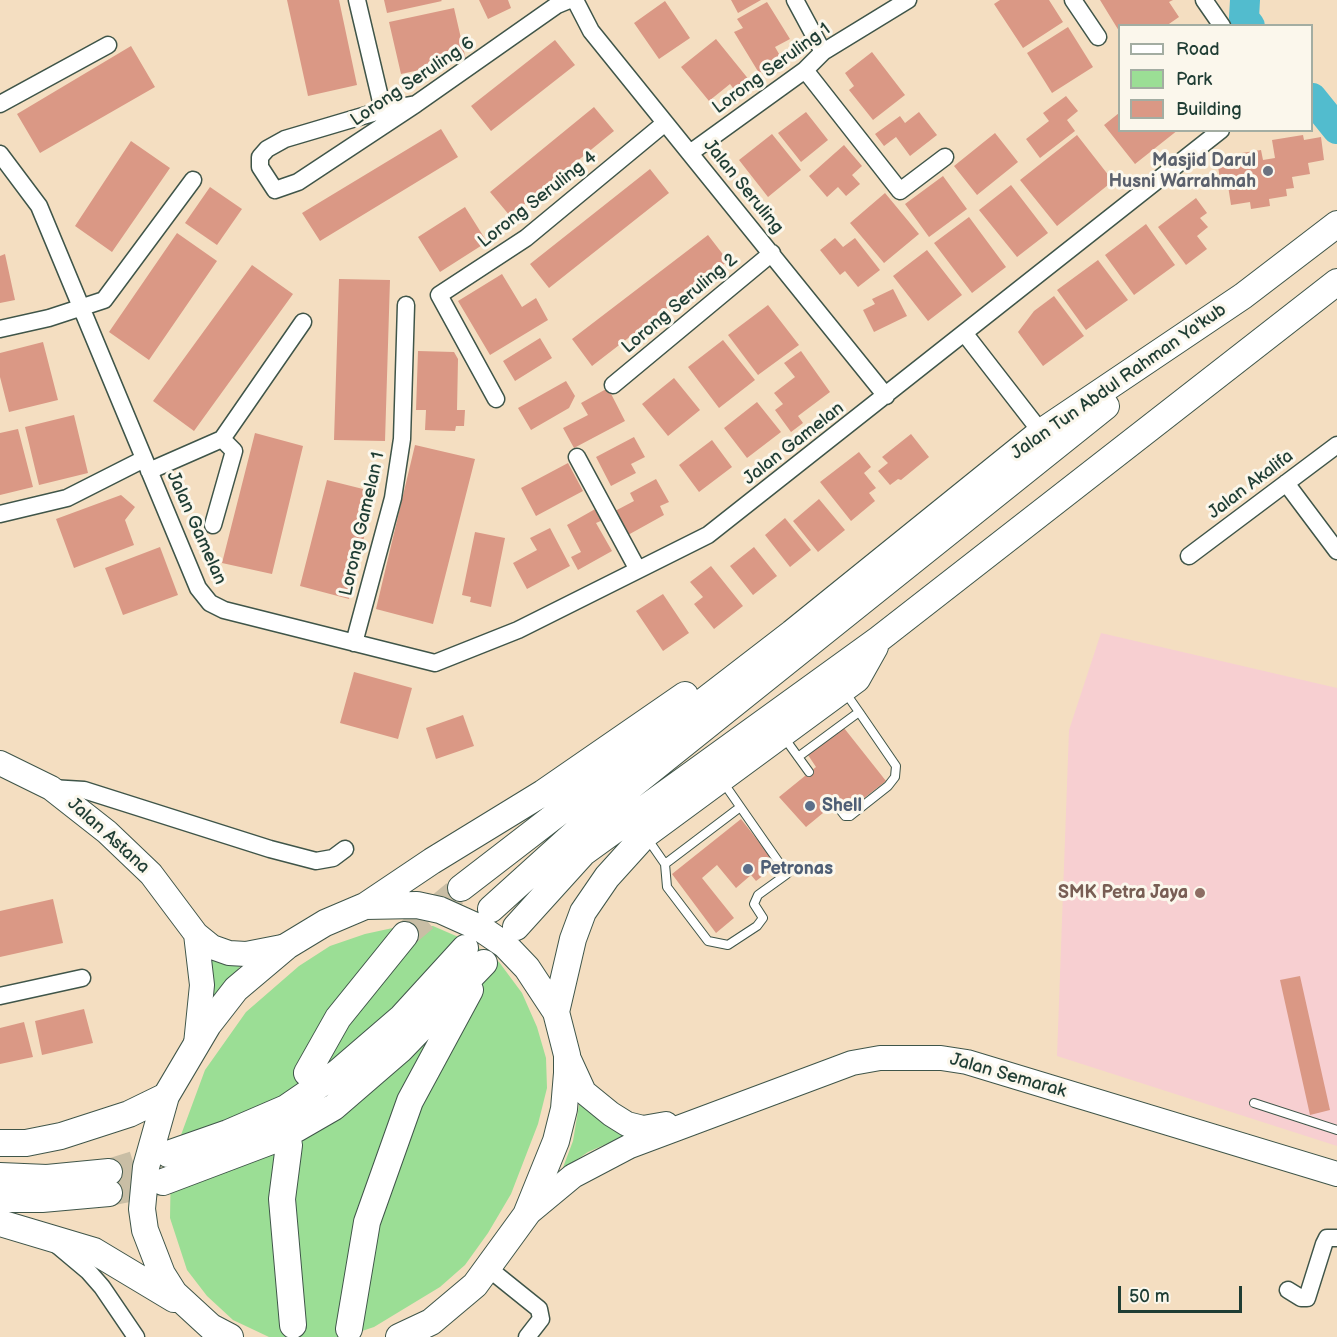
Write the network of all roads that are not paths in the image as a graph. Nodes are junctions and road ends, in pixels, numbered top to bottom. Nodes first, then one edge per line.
1 (357, 0) edge
2 (569, 0) edge
3 (575, 0) edge
4 (795, 0) edge
5 (908, 0) edge
6 (1073, 0) edge
7 (1204, 0) edge
8 (1221, 24) edge
9 (1098, 37) dead end
10 (108, 45) dead end
11 (823, 52) junction
12 (805, 70) junction
13 (0, 104) edge
14 (416, 104) junction
15 (382, 110) junction
16 (665, 123) junction
17 (1218, 132) edge
18 (690, 153) junction
19 (0, 154) edge
20 (945, 157) dead end
21 (193, 180) dead end
22 (1337, 224) edge
23 (772, 253) junction
24 (1334, 286) edge
25 (1243, 296) junction
26 (406, 305) dead end
27 (80, 308) junction
28 (303, 322) dead end
29 (0, 329) edge
30 (965, 334) junction
31 (613, 385) dead end
32 (886, 396) junction
33 (496, 399) dead end
34 (1041, 432) junction
35 (222, 439) junction
36 (1337, 445) edge
37 (576, 457) dead end
38 (146, 465) junction
39 (1286, 483) junction
40 (0, 514) edge
41 (213, 525) dead end
42 (1337, 551) edge
43 (1189, 556) dead end
44 (638, 570) junction
45 (792, 633) junction
46 (879, 639) junction
47 (354, 643) junction
48 (843, 689) junction
49 (860, 712) junction
50 (782, 734) junction
51 (798, 757) junction
52 (0, 763) edge
53 (810, 772) dead end
54 (721, 779) junction
55 (51, 788) junction
56 (835, 803) dead end
57 (739, 807) junction
58 (645, 835) junction
59 (345, 849) dead end
60 (664, 864) junction
61 (461, 888) tunnel mouth
62 (365, 906) junction
63 (491, 909) dead end
64 (516, 927) dead end
65 (196, 934) junction
66 (405, 935) tunnel mouth
67 (287, 946) junction
68 (474, 955) junction
69 (82, 978) dead end
70 (0, 996) edge
71 (556, 1012) junction
72 (196, 1044) junction
73 (567, 1054) junction
74 (307, 1073) dead end
75 (166, 1096) junction
76 (1254, 1103) dead end
77 (695, 1120) junction
78 (1337, 1130) edge
79 (0, 1143) edge
80 (289, 1145) dead end
81 (168, 1154) tunnel mouth
82 (1337, 1174) edge
83 (0, 1176) edge
84 (163, 1182) tunnel mouth
85 (0, 1199) edge
86 (526, 1215) junction
87 (0, 1223) edge
88 (44, 1234) junction
89 (1337, 1238) edge
90 (482, 1277) junction
91 (1288, 1290) dead end
92 (189, 1308) junction
93 (293, 1325) dead end
94 (349, 1329) dead end
95 (213, 1334) edge
96 (136, 1337) edge
97 (399, 1337) edge
98 (440, 1337) edge
99 (527, 1337) edge

1 - 15 street
2 - 14 street, Lorong Seruling 6
3 - 16 street, Jalan Seruling
4 - 11 street
5 - 11 street, Lorong Seruling 1
6 - 9 street
7 - 8 street
10 - 13 street
11 - 12 street, Lorong Seruling 1
12 - 18 street, Lorong Seruling 1
12 - 20 street
14 - 15 street
14 - 15 street, Lorong Seruling 6
16 - 18 street, Jalan Seruling
16 - 33 street, Lorong Seruling 4
17 - 30 street, Jalan Gamelan
18 - 23 street, Jalan Seruling
19 - 27 street, Jalan Gamelan
21 - 27 street
22 - 25 main road, Jalan Tun Abdul Rahman Ya'kub
23 - 31 street, Lorong Seruling 2
23 - 32 street, Jalan Seruling
24 - 46 main road
25 - 34 main road, Jalan Tun Abdul Rahman Ya'kub
25 - 63 main road
26 - 47 street, Lorong Gamelan 1
27 - 29 street
27 - 38 street, Jalan Gamelan
28 - 35 street
30 - 32 street, Jalan Gamelan
30 - 34 street
32 - 44 street, Jalan Gamelan
34 - 45 main road, Jalan Tun Abdul Rahman Ya'kub
35 - 38 street
35 - 41 street
36 - 39 street, Jalan Akalifa
37 - 44 street
38 - 40 street
38 - 47 street, Jalan Gamelan
39 - 42 street
39 - 43 street, Jalan Akalifa
44 - 47 street, Jalan Gamelan
45 - 61 main road
45 - 62 main road
46 - 48 main road
46 - 64 main road
48 - 49 lane
48 - 50 main road
49 - 51 lane
49 - 56 lane
50 - 51 lane
50 - 54 main road
51 - 53 lane
52 - 55 main road, Jalan Astana
54 - 57 lane
54 - 58 main road
55 - 59 street
55 - 65 main road, Jalan Astana
57 - 60 lane
57 - 60 lane
58 - 60 lane
58 - 71 main road
62 - 67 main road
62 - 71 main road
65 - 67 main road
65 - 72 main road
66 - 74 main road
67 - 72 main road
68 - 81 main road
68 - 84 main road
68 - 94 main road
69 - 70 street
71 - 73 main road
72 - 75 main road
73 - 77 main road
73 - 86 main road
75 - 79 main road
75 - 92 main road
76 - 78 lane
77 - 82 main road, Jalan Semarak
77 - 86 main road, Jalan Semarak
80 - 93 main road
83 - 85 main road
86 - 90 main road
87 - 88 main road
88 - 92 main road
88 - 96 street
89 - 91 street
90 - 97 main road
90 - 98 main road
90 - 99 street
92 - 95 main road

